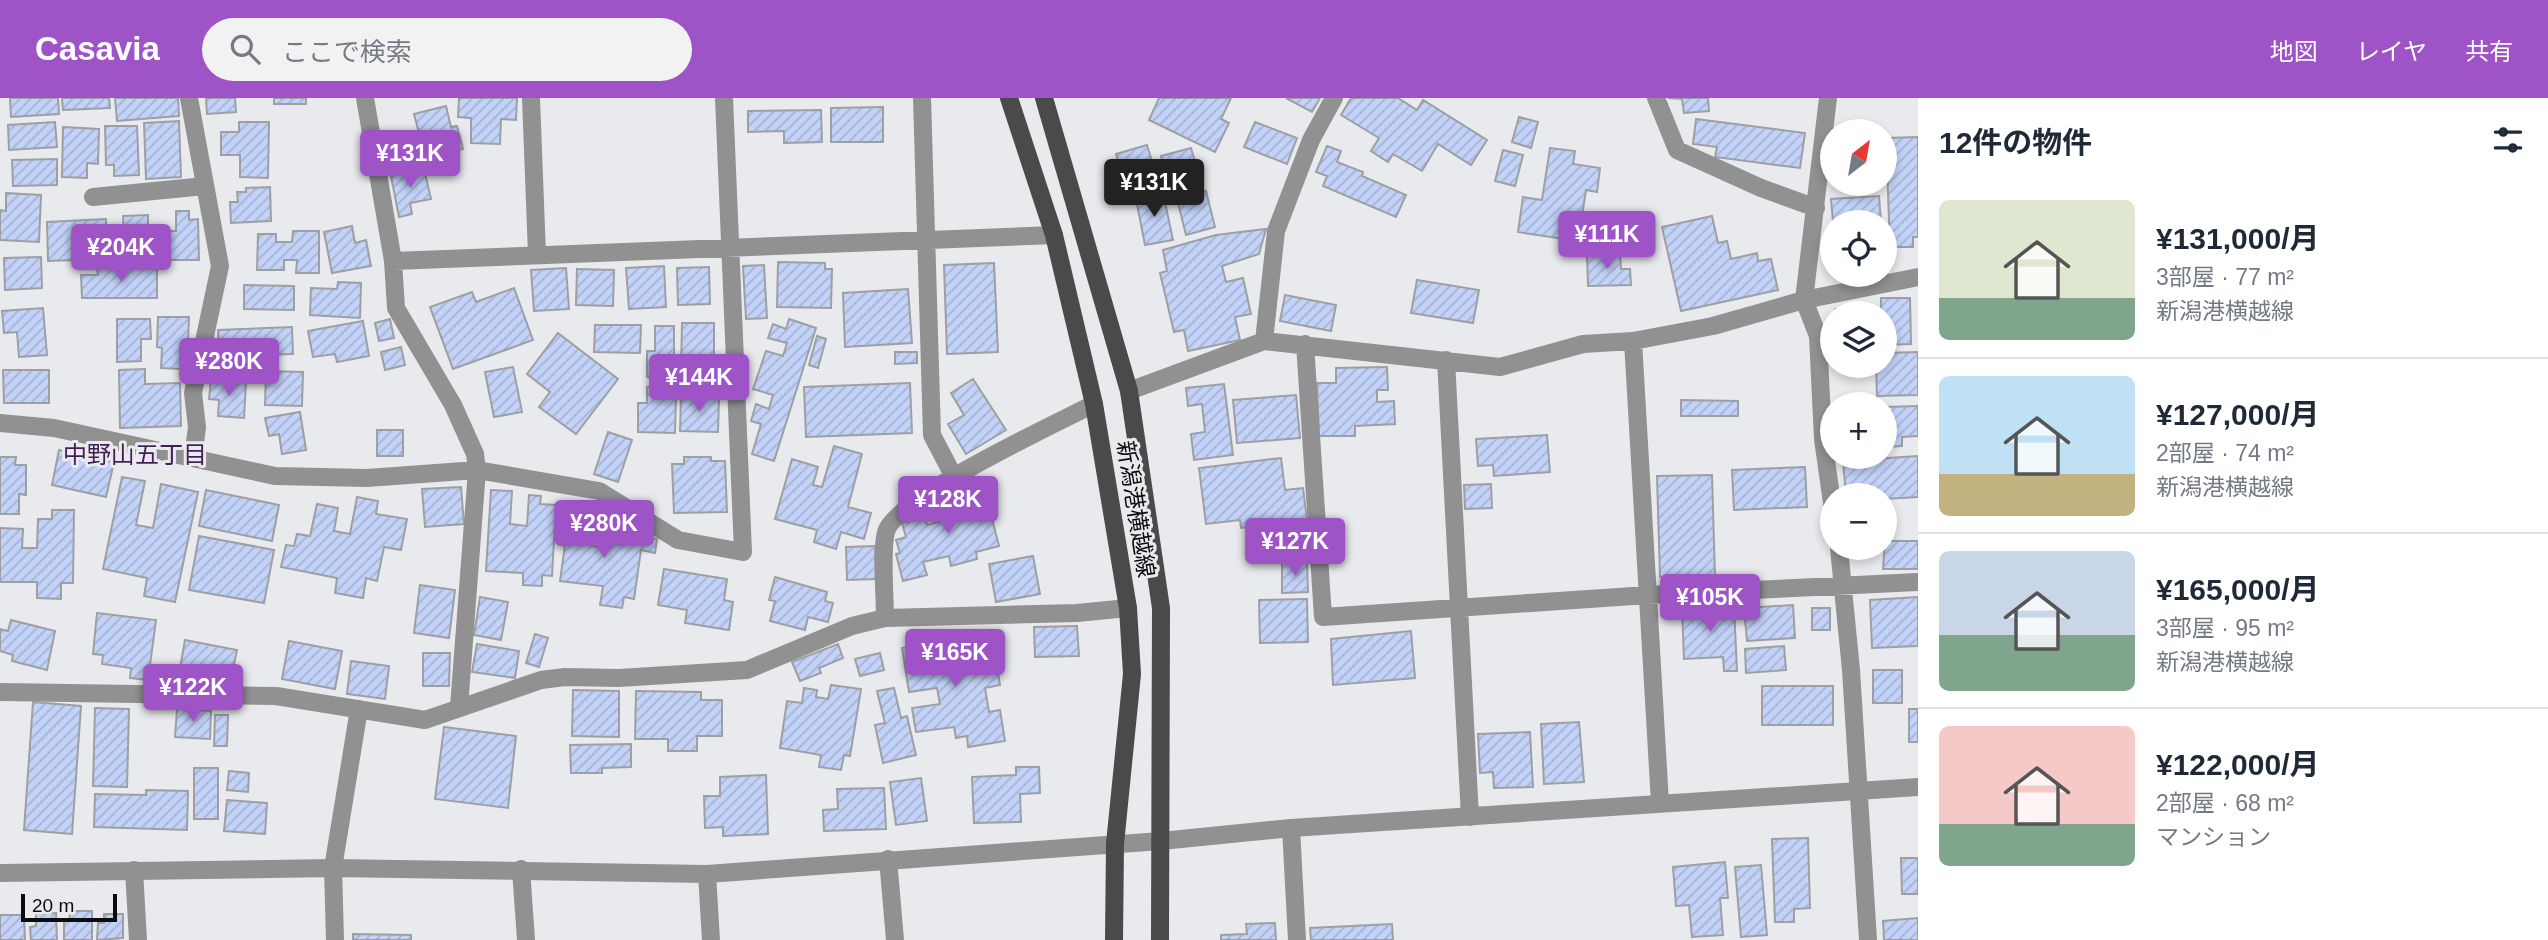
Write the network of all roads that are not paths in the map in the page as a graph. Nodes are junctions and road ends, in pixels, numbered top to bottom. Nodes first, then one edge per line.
1 (189, 98) edge
2 (365, 98) edge
3 (531, 98) edge
4 (724, 98) edge
5 (922, 98) edge
6 (1009, 98) edge
7 (1044, 98) edge
8 (1334, 98) edge
9 (1656, 98) edge
10 (1828, 98) edge
11 (205, 186) junction
12 (93, 197) dead end
13 (1816, 208) junction
14 (1054, 235) junction
15 (926, 240) junction
16 (730, 247) junction
17 (537, 255) junction
18 (393, 261) junction
19 (1918, 277) edge
20 (1804, 300) junction
21 (1264, 341) junction
22 (1633, 341) junction
23 (1305, 344) junction
24 (1446, 360) junction
25 (1129, 391) junction
26 (1094, 404) junction
27 (0, 423) edge
28 (193, 458) junction
29 (477, 470) junction
30 (954, 477) junction
31 (1829, 483) edge
32 (1841, 560) edge
33 (1918, 582) edge
34 (1845, 587) junction
35 (1648, 595) junction
36 (1128, 608) junction
37 (1458, 608) junction
38 (885, 618) junction
39 (0, 692) edge
40 (459, 707) junction
41 (359, 709) junction
42 (1918, 787) edge
43 (1859, 789) junction
44 (1660, 803) junction
45 (1469, 817) junction
46 (1291, 828) junction
47 (1161, 841) junction
48 (1115, 844) junction
49 (888, 859) junction
50 (333, 868) junction
51 (521, 869) junction
52 (134, 870) junction
53 (0, 873) edge
54 (707, 874) junction
55 (138, 940) edge
56 (335, 940) edge
57 (526, 940) edge
58 (711, 940) edge
59 (895, 940) edge
60 (1114, 940) edge
61 (1160, 940) edge
62 (1297, 940) edge
63 (1868, 940) edge

1 - 11 street
2 - 18 street
3 - 17 street
4 - 16 street
5 - 15 street
6 - 14 main road, 新潟港横越線
7 - 25 main road, 新潟港横越線
8 - 21 street
9 - 13 street
10 - 13 street
11 - 12 street
11 - 28 street
13 - 20 street
14 - 15 street
14 - 26 main road, 新潟港横越線
15 - 16 street
15 - 30 street
16 - 17 street
16 - 29 street
17 - 18 street
18 - 29 street
19 - 20 street
20 - 22 street
20 - 31 street
21 - 23 street
21 - 25 street
22 - 24 street
22 - 35 street
23 - 24 street
23 - 37 street
24 - 37 street
25 - 47 main road, 新潟港横越線
26 - 30 street
26 - 36 main road, 新潟港横越線
27 - 28 street
28 - 29 street
29 - 40 street
30 - 38 street
32 - 34 street
33 - 34 street
34 - 35 street
34 - 43 street
35 - 37 street
35 - 44 street
36 - 38 street
36 - 48 main road, 新潟港横越線
37 - 45 street
38 - 40 street
39 - 41 street
40 - 41 street
41 - 50 street
42 - 43 street
43 - 44 street
43 - 63 street
44 - 45 street
45 - 46 street
46 - 47 street
46 - 62 street
47 - 48 street
47 - 61 main road, 新潟港横越線
48 - 49 street
48 - 60 main road, 新潟港横越線
49 - 54 street
49 - 59 street
50 - 51 street
50 - 52 street
50 - 56 street
51 - 54 street
51 - 57 street
52 - 53 street
52 - 55 street
54 - 58 street

